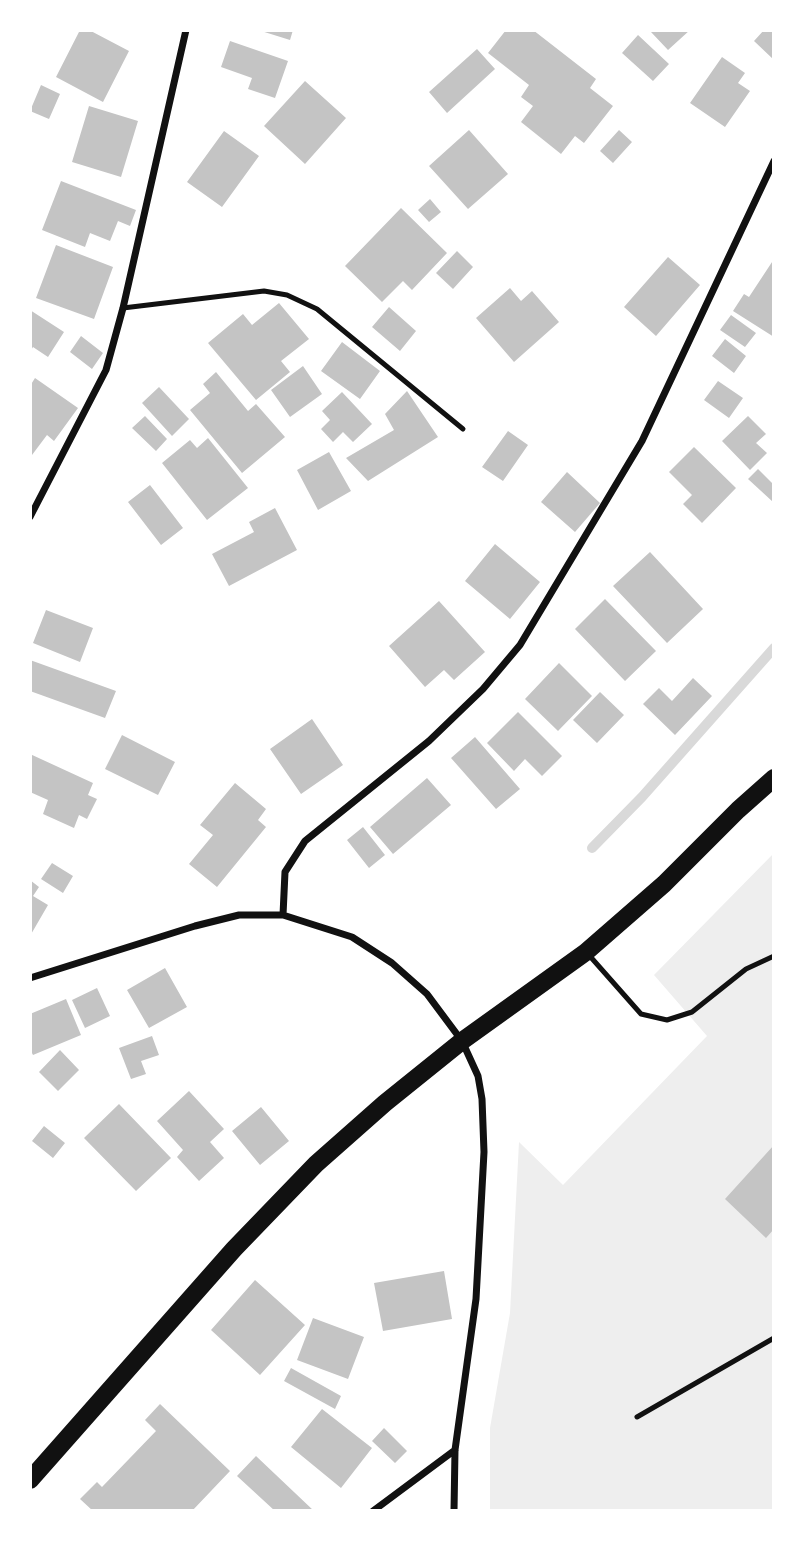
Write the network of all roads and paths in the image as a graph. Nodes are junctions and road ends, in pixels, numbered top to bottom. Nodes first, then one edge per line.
1 (186, 30) edge
2 (774, 161) edge
3 (123, 308) junction
4 (463, 429) dead end
5 (30, 513) edge
6 (774, 778) edge
7 (283, 915) junction
8 (586, 952) junction
9 (774, 956) edge
10 (30, 978) edge
11 (462, 1041) junction
12 (774, 1338) edge
13 (637, 1417) dead end
14 (455, 1450) junction
15 (30, 1480) edge
16 (373, 1511) edge
17 (454, 1511) edge

1 - 3 street
2 - 7 street
3 - 4 lane
3 - 5 street
6 - 8 main road
7 - 10 street
7 - 11 street
8 - 9 lane
8 - 11 main road
11 - 14 street
11 - 15 main road
12 - 13 lane
14 - 16 street
14 - 17 street

